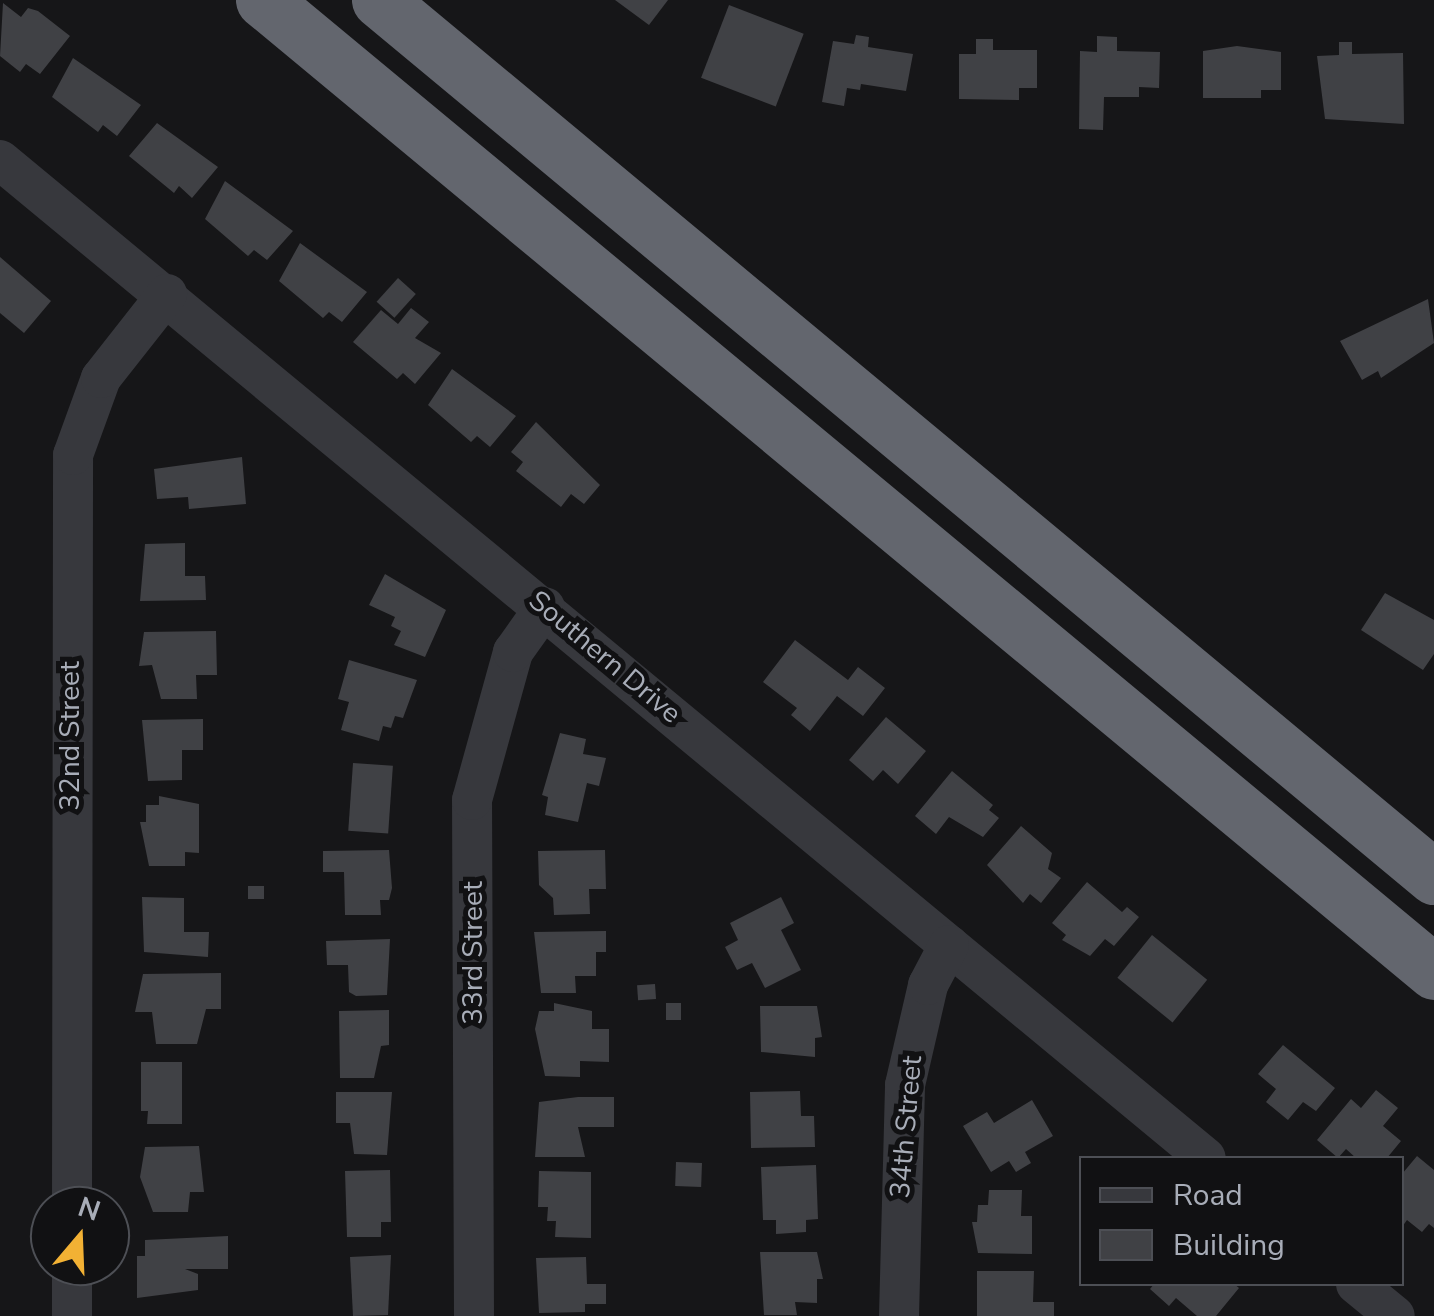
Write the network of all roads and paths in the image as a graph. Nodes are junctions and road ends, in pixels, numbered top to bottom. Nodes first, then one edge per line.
1 (262, 0) edge
2 (378, 0) edge
3 (0, 160) edge
4 (167, 294) junction
5 (545, 606) junction
6 (1434, 876) edge
7 (948, 944) junction
8 (1434, 972) edge
9 (1204, 1156) edge
10 (72, 1186) edge
11 (72, 1286) edge
12 (72, 1316) edge
13 (474, 1316) edge
14 (899, 1316) edge

1 - 8 highway
2 - 6 highway
3 - 4 street, Southern Drive
4 - 5 street, Southern Drive
4 - 10 street, 32nd Street
5 - 7 street, Southern Drive
5 - 13 street, 33rd Street
7 - 9 street, Southern Drive
7 - 14 street, 34th Street
11 - 12 street

